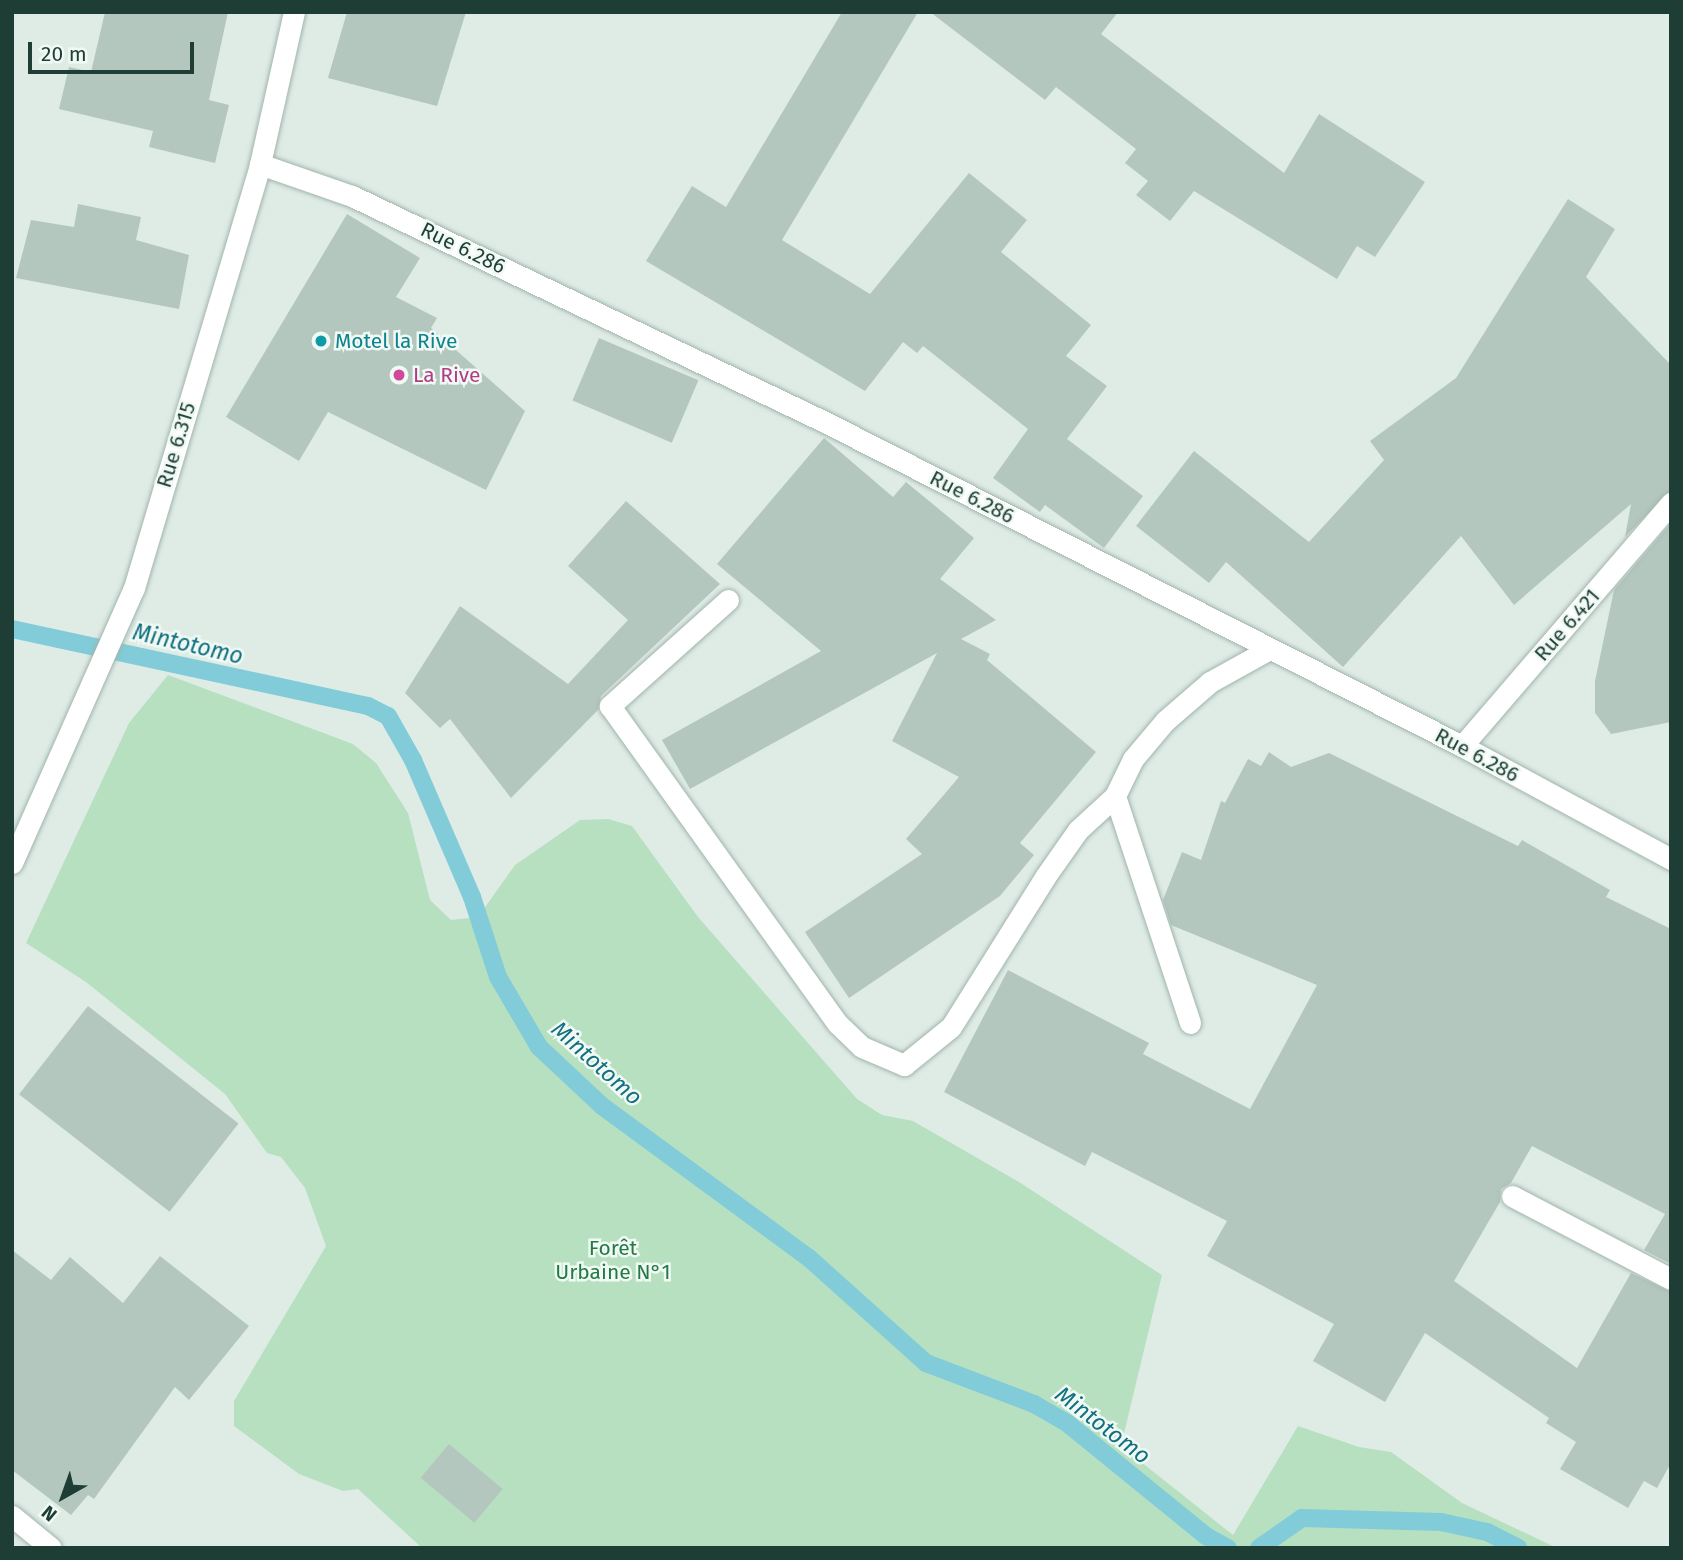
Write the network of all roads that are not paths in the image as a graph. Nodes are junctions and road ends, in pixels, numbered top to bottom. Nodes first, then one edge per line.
1 (294, 12) edge
2 (260, 163) junction
3 (1671, 503) edge
4 (728, 600) dead end
5 (1266, 651) junction
6 (1462, 746) junction
7 (1115, 796) junction
8 (1671, 859) edge
9 (12, 863) edge
10 (1190, 1023) dead end
11 (1512, 1196) dead end
12 (1671, 1279) edge
13 (12, 1516) edge
14 (51, 1548) edge

1 - 2 street, Rue 6.315
2 - 5 street, Rue 6.286
2 - 9 street, Rue 6.315
3 - 6 street, Rue 6.421
4 - 7 street
5 - 6 street, Rue 6.286
5 - 7 street
6 - 8 street, Rue 6.286
7 - 10 street
11 - 12 street
13 - 14 street

